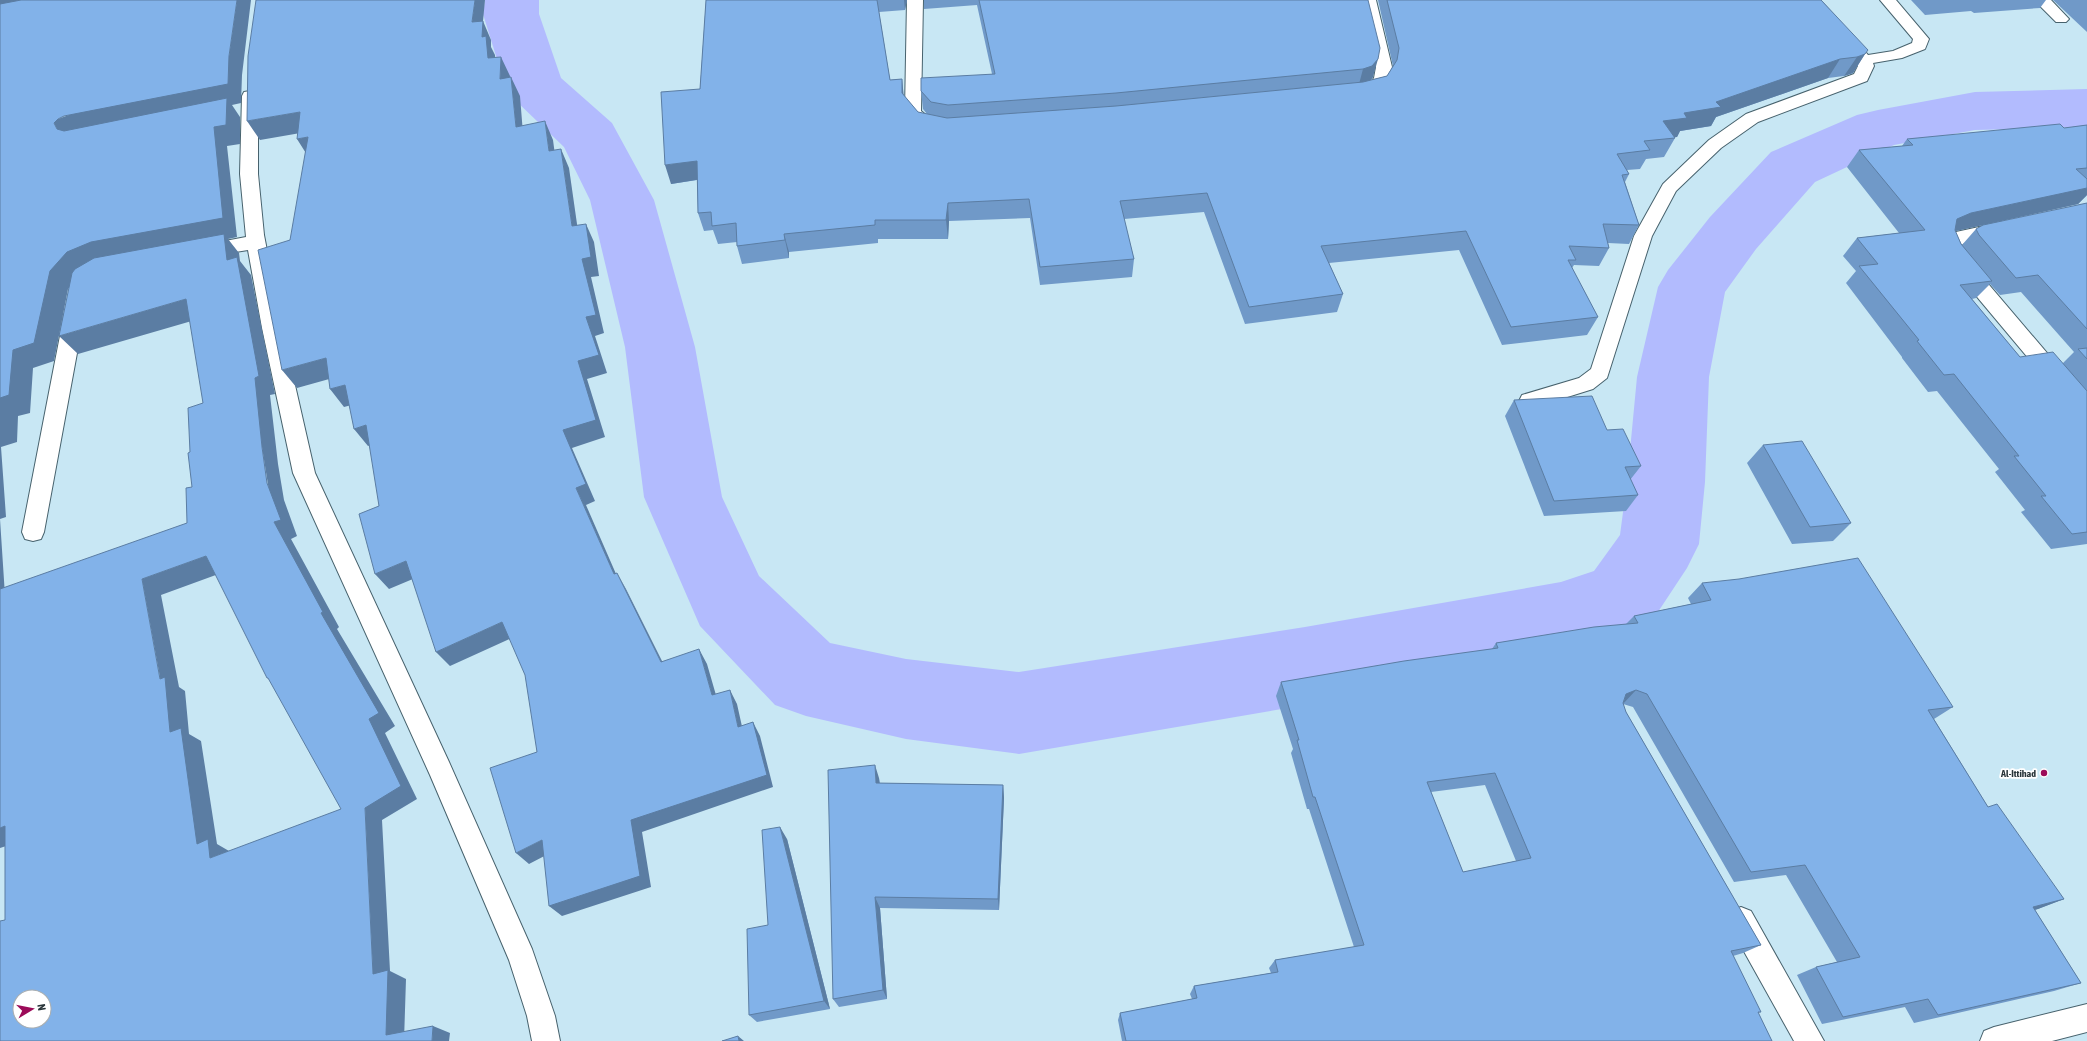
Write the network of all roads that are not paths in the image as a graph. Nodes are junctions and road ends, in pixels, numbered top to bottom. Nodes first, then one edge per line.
1 (915, 0) edge
2 (1368, 0) edge
3 (1812, 0) edge
4 (1888, 0) edge
5 (2042, 0) edge
6 (2061, 19) dead end
7 (1864, 60) junction
8 (251, 75) edge
9 (1342, 96) edge
10 (949, 130) edge
11 (2017, 224) edge
12 (256, 242) junction
13 (188, 254) edge
14 (78, 298) edge
15 (1529, 401) edge
16 (2087, 414) edge
17 (33, 532) dead end
18 (1731, 903) edge
19 (2087, 1018) edge
20 (546, 1041) edge
21 (1810, 1041) edge
22 (1994, 1041) edge

1 - 10 street
2 - 9 street
3 - 7 street
4 - 7 street
5 - 6 street
7 - 15 street
8 - 12 street
11 - 16 street
12 - 13 street
12 - 20 street
14 - 17 street
18 - 21 street
19 - 22 street

